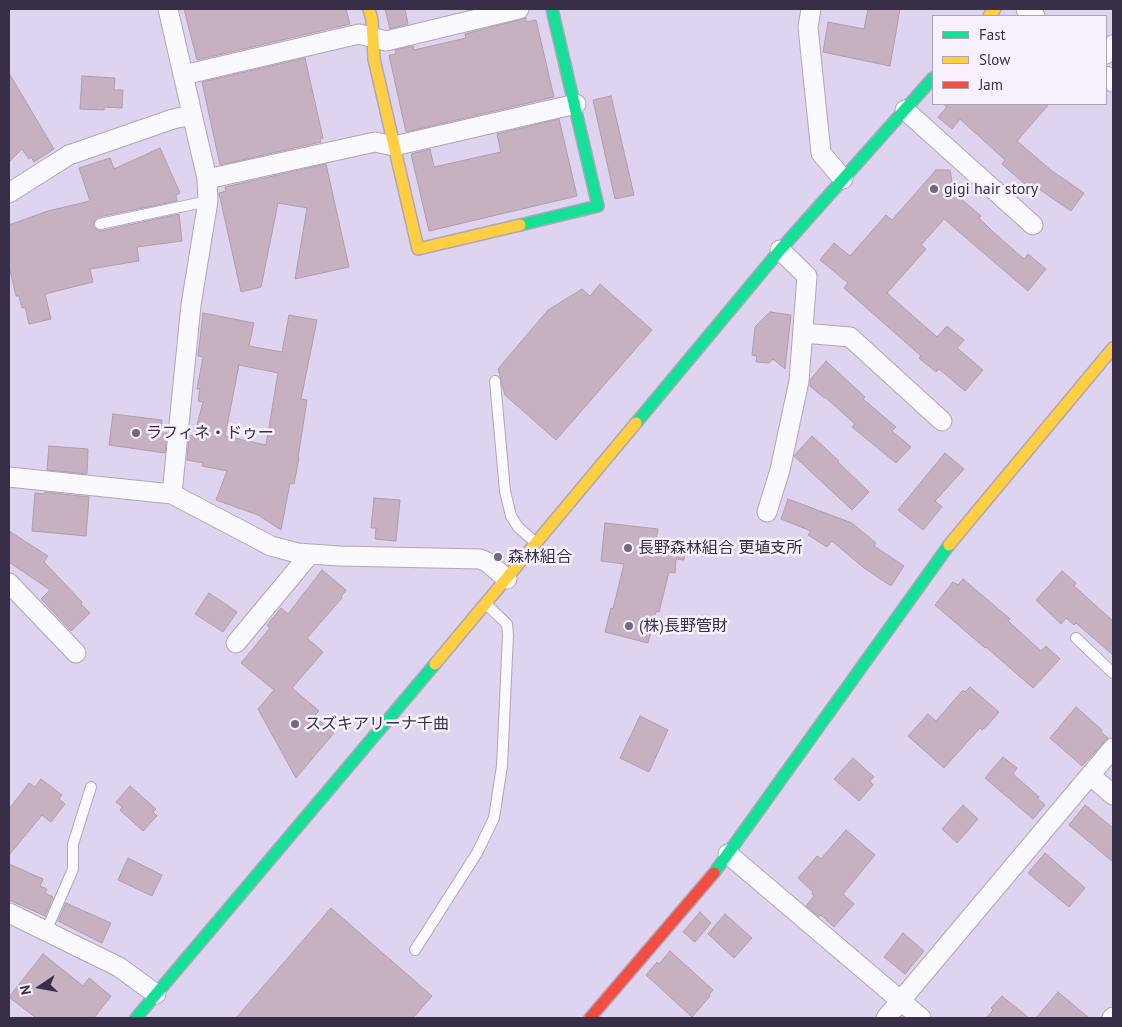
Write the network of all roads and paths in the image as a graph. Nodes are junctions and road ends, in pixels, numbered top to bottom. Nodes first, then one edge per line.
1 (168, 9) edge
2 (370, 9) edge
3 (519, 9) edge
4 (552, 9) edge
5 (811, 9) edge
6 (374, 38) junction
7 (183, 75) junction
8 (932, 79) edge
9 (576, 104) junction
10 (905, 110) junction
11 (192, 115) junction
12 (394, 146) junction
13 (207, 179) junction
14 (843, 179) junction
15 (9, 193) edge
16 (208, 201) junction
17 (100, 224) dead end
18 (1033, 225) dead end
19 (780, 250) junction
20 (803, 333) junction
21 (1113, 348) edge
22 (495, 381) dead end
23 (942, 420) dead end
24 (9, 477) edge
25 (172, 494) junction
26 (767, 512) dead end
27 (536, 543) junction
28 (310, 554) junction
29 (507, 579) junction
30 (9, 583) edge
31 (486, 604) junction
32 (1076, 638) dead end
33 (236, 643) dead end
34 (76, 652) dead end
35 (1113, 673) edge
36 (1113, 748) edge
37 (1090, 776) junction
38 (91, 787) dead end
39 (1113, 795) edge
40 (728, 854) junction
41 (9, 914) edge
42 (45, 931) junction
43 (415, 950) dead end
44 (156, 994) junction
45 (901, 1002) junction
46 (136, 1018) edge
47 (590, 1018) edge
48 (886, 1018) edge
49 (921, 1018) edge

1 - 7 street
2 - 6 street
3 - 6 street
4 - 9 street
5 - 14 street
6 - 7 street
6 - 12 street
7 - 11 street
8 - 10 street
9 - 12 street
9 - 12 street
10 - 14 street
10 - 18 street
11 - 13 street
11 - 15 street
12 - 13 street
13 - 16 street
14 - 19 street
16 - 17 lane
16 - 25 street
19 - 20 street
19 - 27 street
20 - 23 street
20 - 26 street
21 - 40 street
22 - 27 lane
24 - 25 street
25 - 28 street
27 - 29 street
28 - 29 street
28 - 33 street
29 - 31 street
30 - 34 street
31 - 43 lane
31 - 44 street
32 - 35 lane
36 - 37 street
37 - 39 street
37 - 45 street
38 - 42 lane
40 - 45 street
40 - 47 street
41 - 42 street
42 - 44 street
44 - 46 street
45 - 48 street
45 - 49 street

